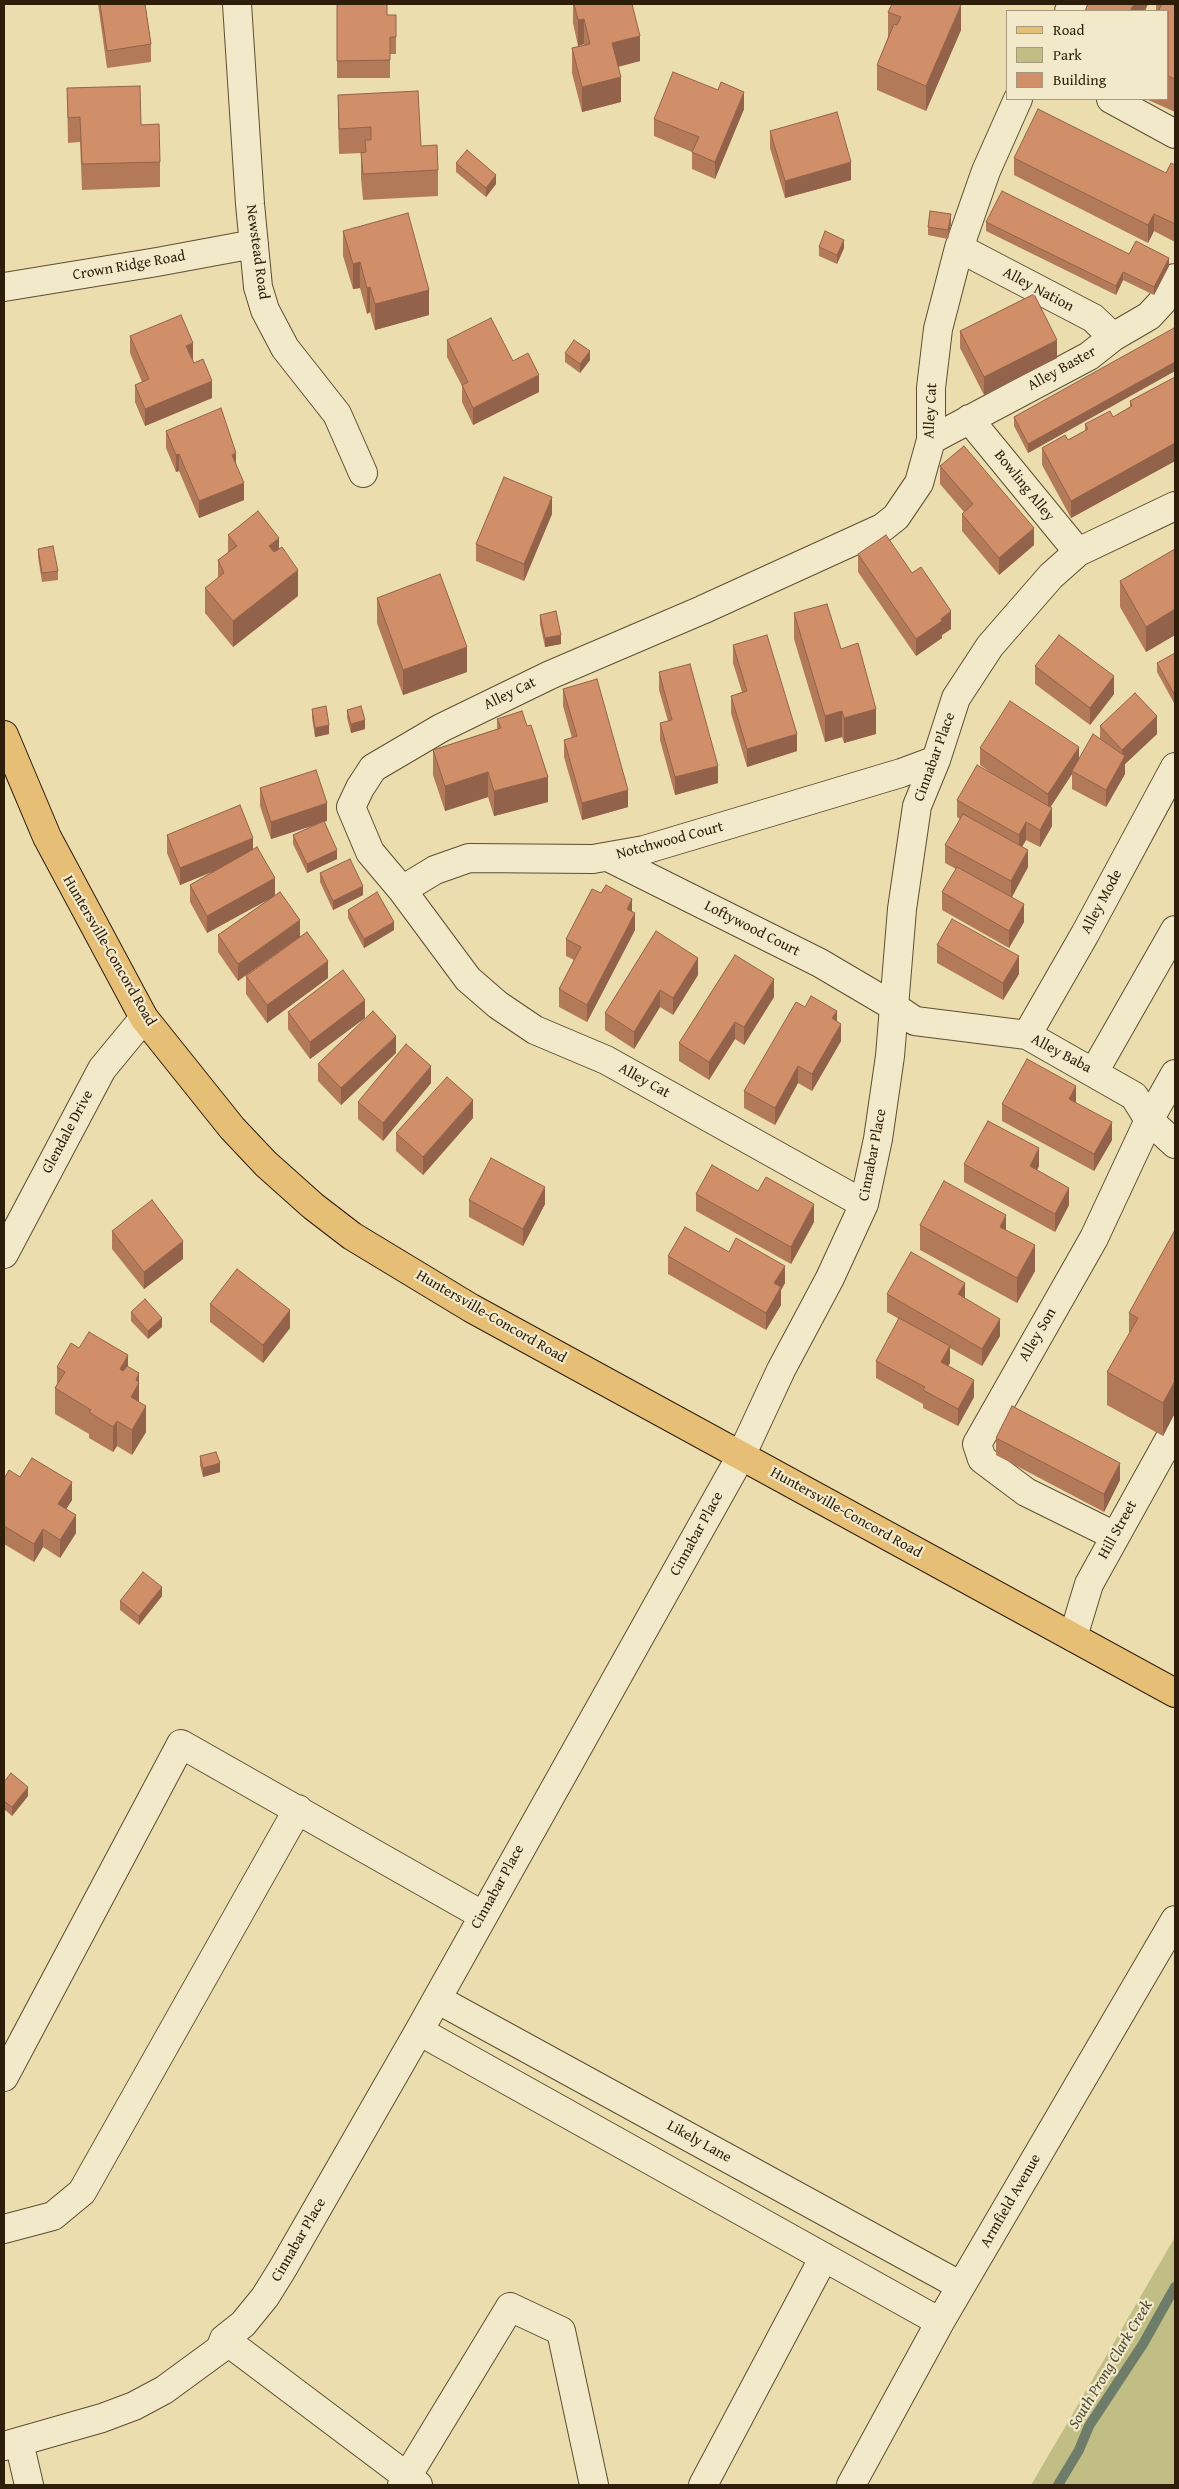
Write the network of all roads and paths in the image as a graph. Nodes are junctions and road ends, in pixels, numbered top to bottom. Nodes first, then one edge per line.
1 (238, 4) edge
2 (1018, 100) edge
3 (1113, 100) edge
4 (1175, 134) edge
5 (254, 244) junction
6 (959, 248) junction
7 (1175, 278) edge
8 (4, 287) edge
9 (1113, 337) junction
10 (969, 419) junction
11 (931, 440) junction
12 (363, 473) dead end
13 (1175, 506) edge
14 (1078, 552) junction
15 (4, 735) edge
16 (936, 760) junction
17 (1175, 767) edge
18 (608, 857) junction
19 (402, 890) junction
20 (1175, 930) edge
21 (893, 1006) junction
22 (144, 1018) junction
23 (1027, 1035) junction
24 (1094, 1072) junction
25 (1175, 1074) edge
26 (1149, 1120) junction
27 (1175, 1144) edge
28 (864, 1204) junction
29 (4, 1254) edge
30 (1173, 1438) edge
31 (741, 1456) junction
32 (1115, 1536) junction
33 (1073, 1637) junction
34 (1175, 1693) edge
35 (298, 1809) junction
36 (482, 1915) junction
37 (1175, 1920) edge
38 (437, 1999) junction
39 (419, 2031) junction
40 (4, 2077) edge
41 (4, 2230) edge
42 (824, 2257) junction
43 (961, 2286) junction
44 (940, 2322) junction
45 (224, 2339) junction
46 (11, 2444) edge
47 (408, 2482) edge
48 (29, 2485) edge
49 (594, 2485) edge
50 (703, 2485) edge
51 (852, 2485) edge

1 - 5 street, Newstead Road
2 - 6 street, Alley Cat
3 - 4 street
5 - 8 street, Crown Ridge Road
5 - 12 street, Newstead Road
6 - 9 street, Alley Nation
6 - 11 street, Alley Cat
7 - 9 street, Alley Baster
9 - 10 street, Alley Baster
10 - 11 street, Alley Baster
10 - 14 street, Bowling Alley
11 - 19 street, Alley Cat
13 - 14 street, Cinnabar Place
14 - 16 street, Cinnabar Place
15 - 22 main road, Huntersville-Concord Road
16 - 18 street, Notchwood Court
16 - 21 street, Cinnabar Place
17 - 23 street, Alley Mode
18 - 19 street, Notchwood Court
18 - 21 street, Loftywood Court
19 - 28 street, Alley Cat
20 - 24 street
21 - 23 street, Alley Baba
21 - 28 street, Cinnabar Place
22 - 29 street, Glendale Drive
22 - 31 main road, Huntersville-Concord Road
23 - 24 street, Alley Baba
24 - 26 street, Alley Baba
25 - 26 street, Alley Son
26 - 27 street, Alley Baba
26 - 32 street, Alley Son
28 - 31 street, Cinnabar Place
30 - 32 street, Hill Street
31 - 33 main road, Huntersville-Concord Road
31 - 36 street, Cinnabar Place
32 - 33 street, Hill Street
33 - 34 main road, Huntersville-Concord Road
35 - 36 street
35 - 40 street
35 - 41 street
36 - 38 street, Cinnabar Place
37 - 43 street, Armfield Avenue
38 - 39 street, Cinnabar Place
38 - 43 street, Likely Lane
39 - 42 street
39 - 45 street, Cinnabar Place
42 - 44 street
42 - 50 street
43 - 44 street, Armfield Avenue
44 - 51 street, Armfield Avenue
45 - 46 street, Cinnabar Place
45 - 47 street
46 - 48 street
47 - 49 street

